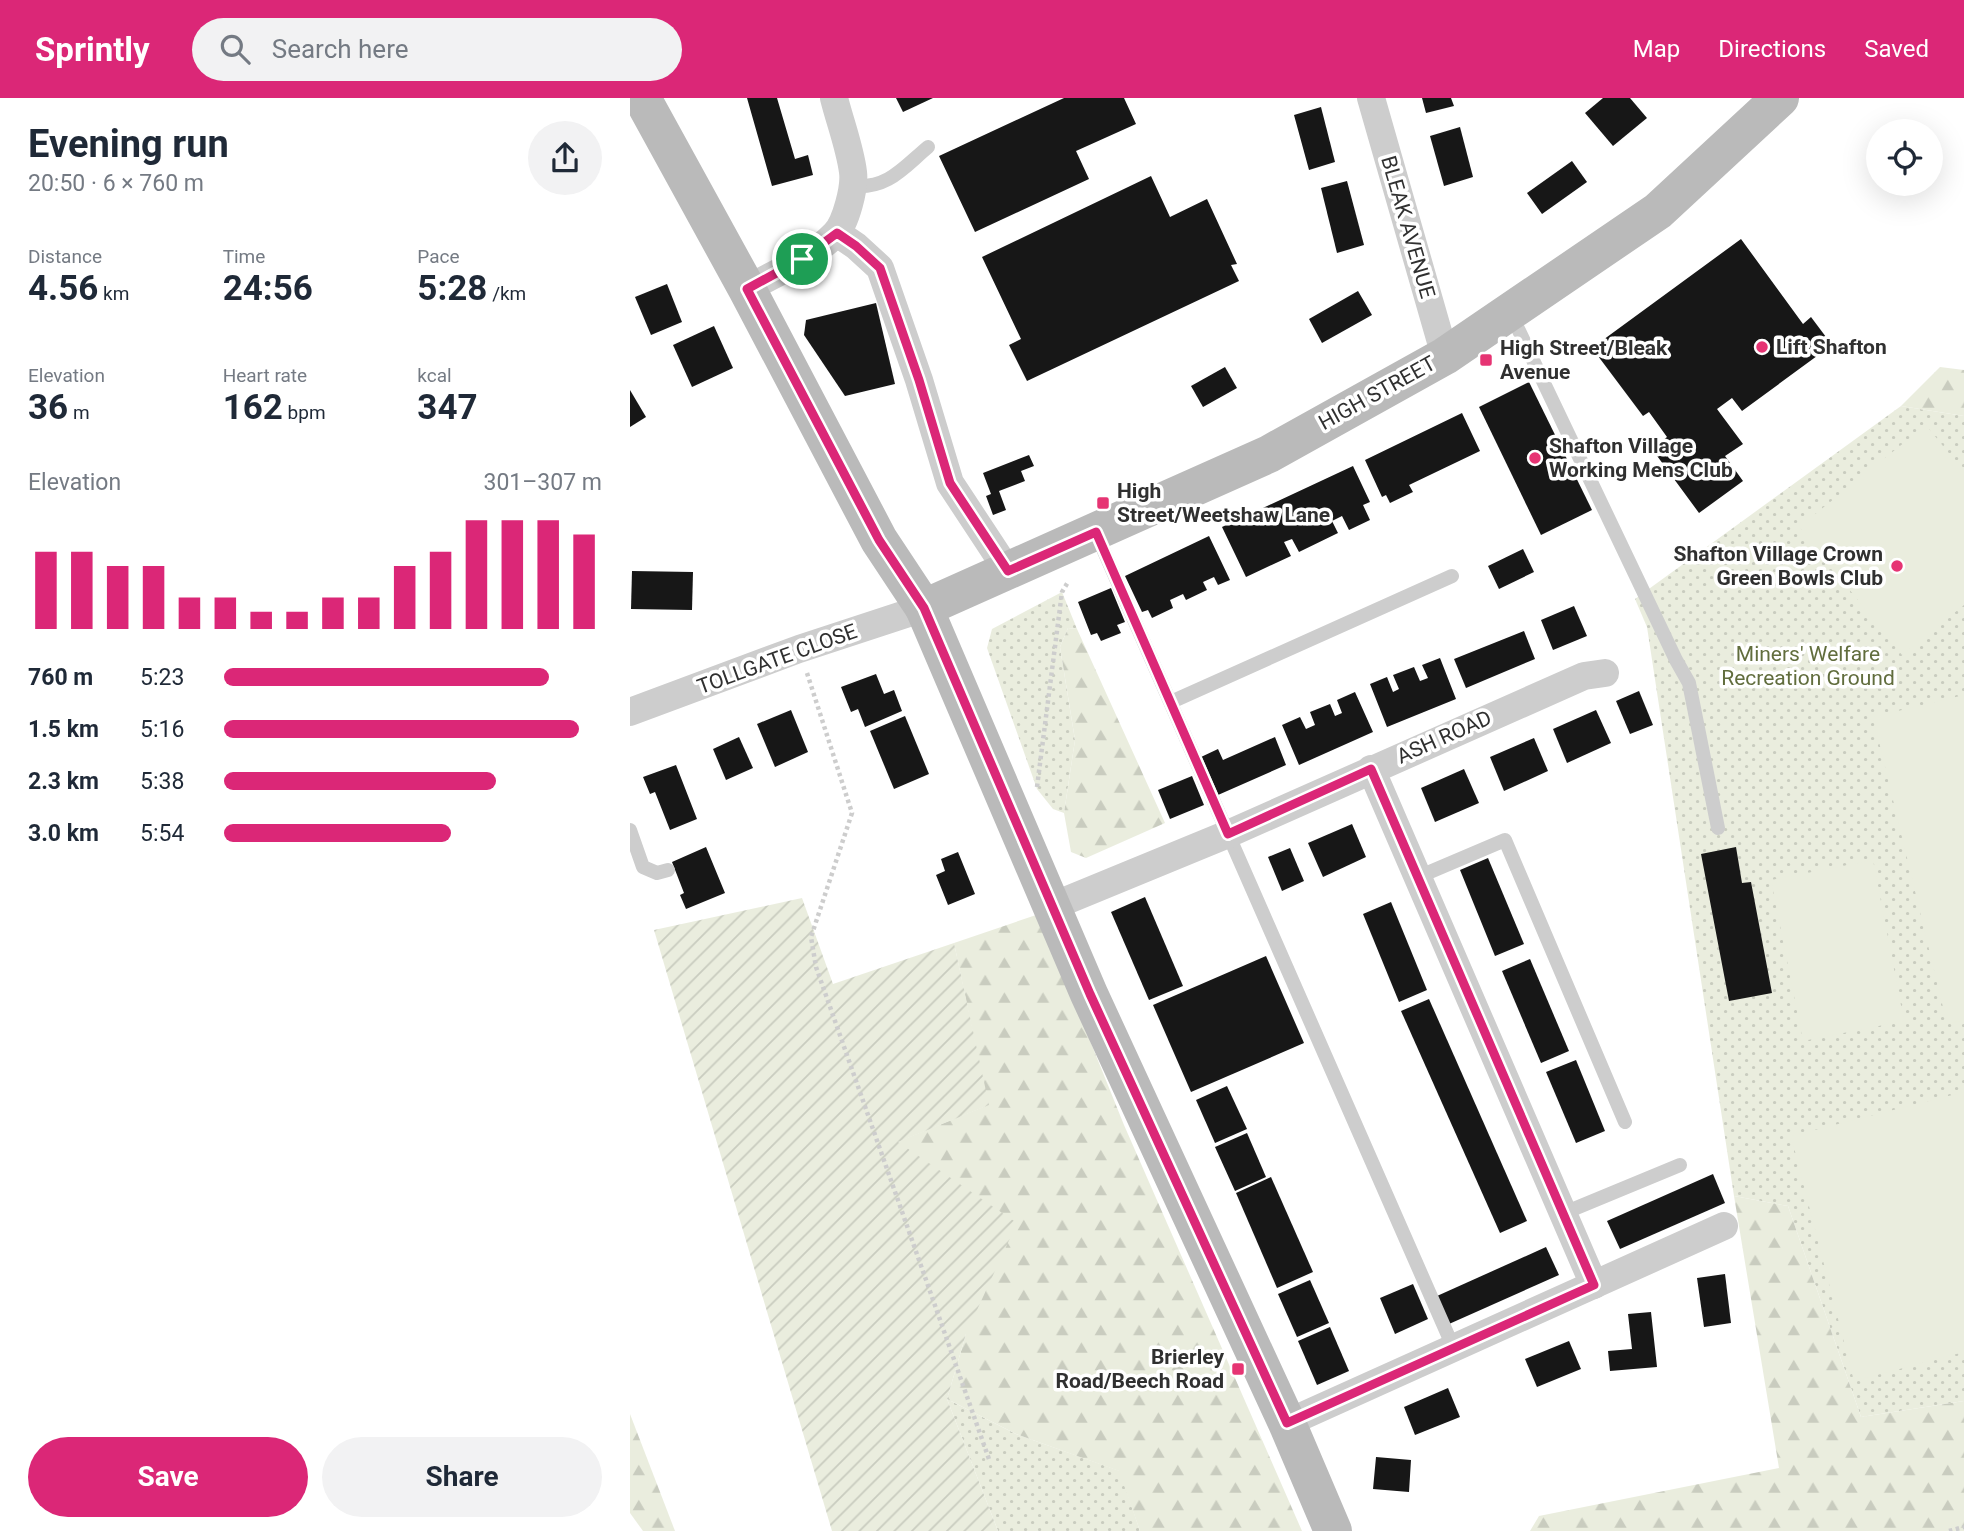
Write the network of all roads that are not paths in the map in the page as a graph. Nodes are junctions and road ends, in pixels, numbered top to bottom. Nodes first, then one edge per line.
1 (642, 98) edge
2 (834, 98) edge
3 (1371, 98) edge
4 (1780, 98) edge
5 (928, 147) dead end
6 (853, 186) junction
7 (837, 233) junction
8 (747, 289) junction
9 (1510, 313) junction
10 (1445, 356) junction
11 (1096, 532) junction
12 (1008, 571) junction
13 (1452, 576) dead end
14 (924, 608) junction
15 (1605, 673) dead end
16 (1171, 702) junction
17 (630, 712) edge
18 (1371, 769) junction
19 (1718, 828) dead end
20 (630, 830) edge
21 (1228, 834) junction
22 (668, 870) dead end
23 (1418, 877) junction
24 (1053, 906) junction
25 (1625, 1122) dead end
26 (1680, 1165) dead end
27 (1564, 1213) junction
28 (1724, 1226) dead end
29 (1594, 1285) junction
30 (1454, 1349) junction
31 (1287, 1423) junction
32 (1332, 1531) edge

1 - 8 street
2 - 6 street
3 - 10 street, BLEAK AVENUE
4 - 9 street, HIGH STREET
5 - 6 lane
6 - 7 street
7 - 8 street
7 - 12 street
8 - 14 street
9 - 10 street, HIGH STREET
9 - 19 lane
10 - 11 street, HIGH STREET
11 - 12 street, HIGH STREET
11 - 16 lane
12 - 14 street, HIGH STREET
13 - 16 lane
14 - 17 street, TOLLGATE CLOSE
14 - 24 street
15 - 18 street, ASH ROAD
16 - 21 lane
18 - 21 street, ASH ROAD
18 - 23 street
20 - 22 lane
21 - 24 street, ASH ROAD
21 - 30 lane
23 - 25 lane
23 - 27 street
24 - 31 street
26 - 27 lane
27 - 29 street
28 - 29 street
29 - 30 street
30 - 31 street
31 - 32 street

